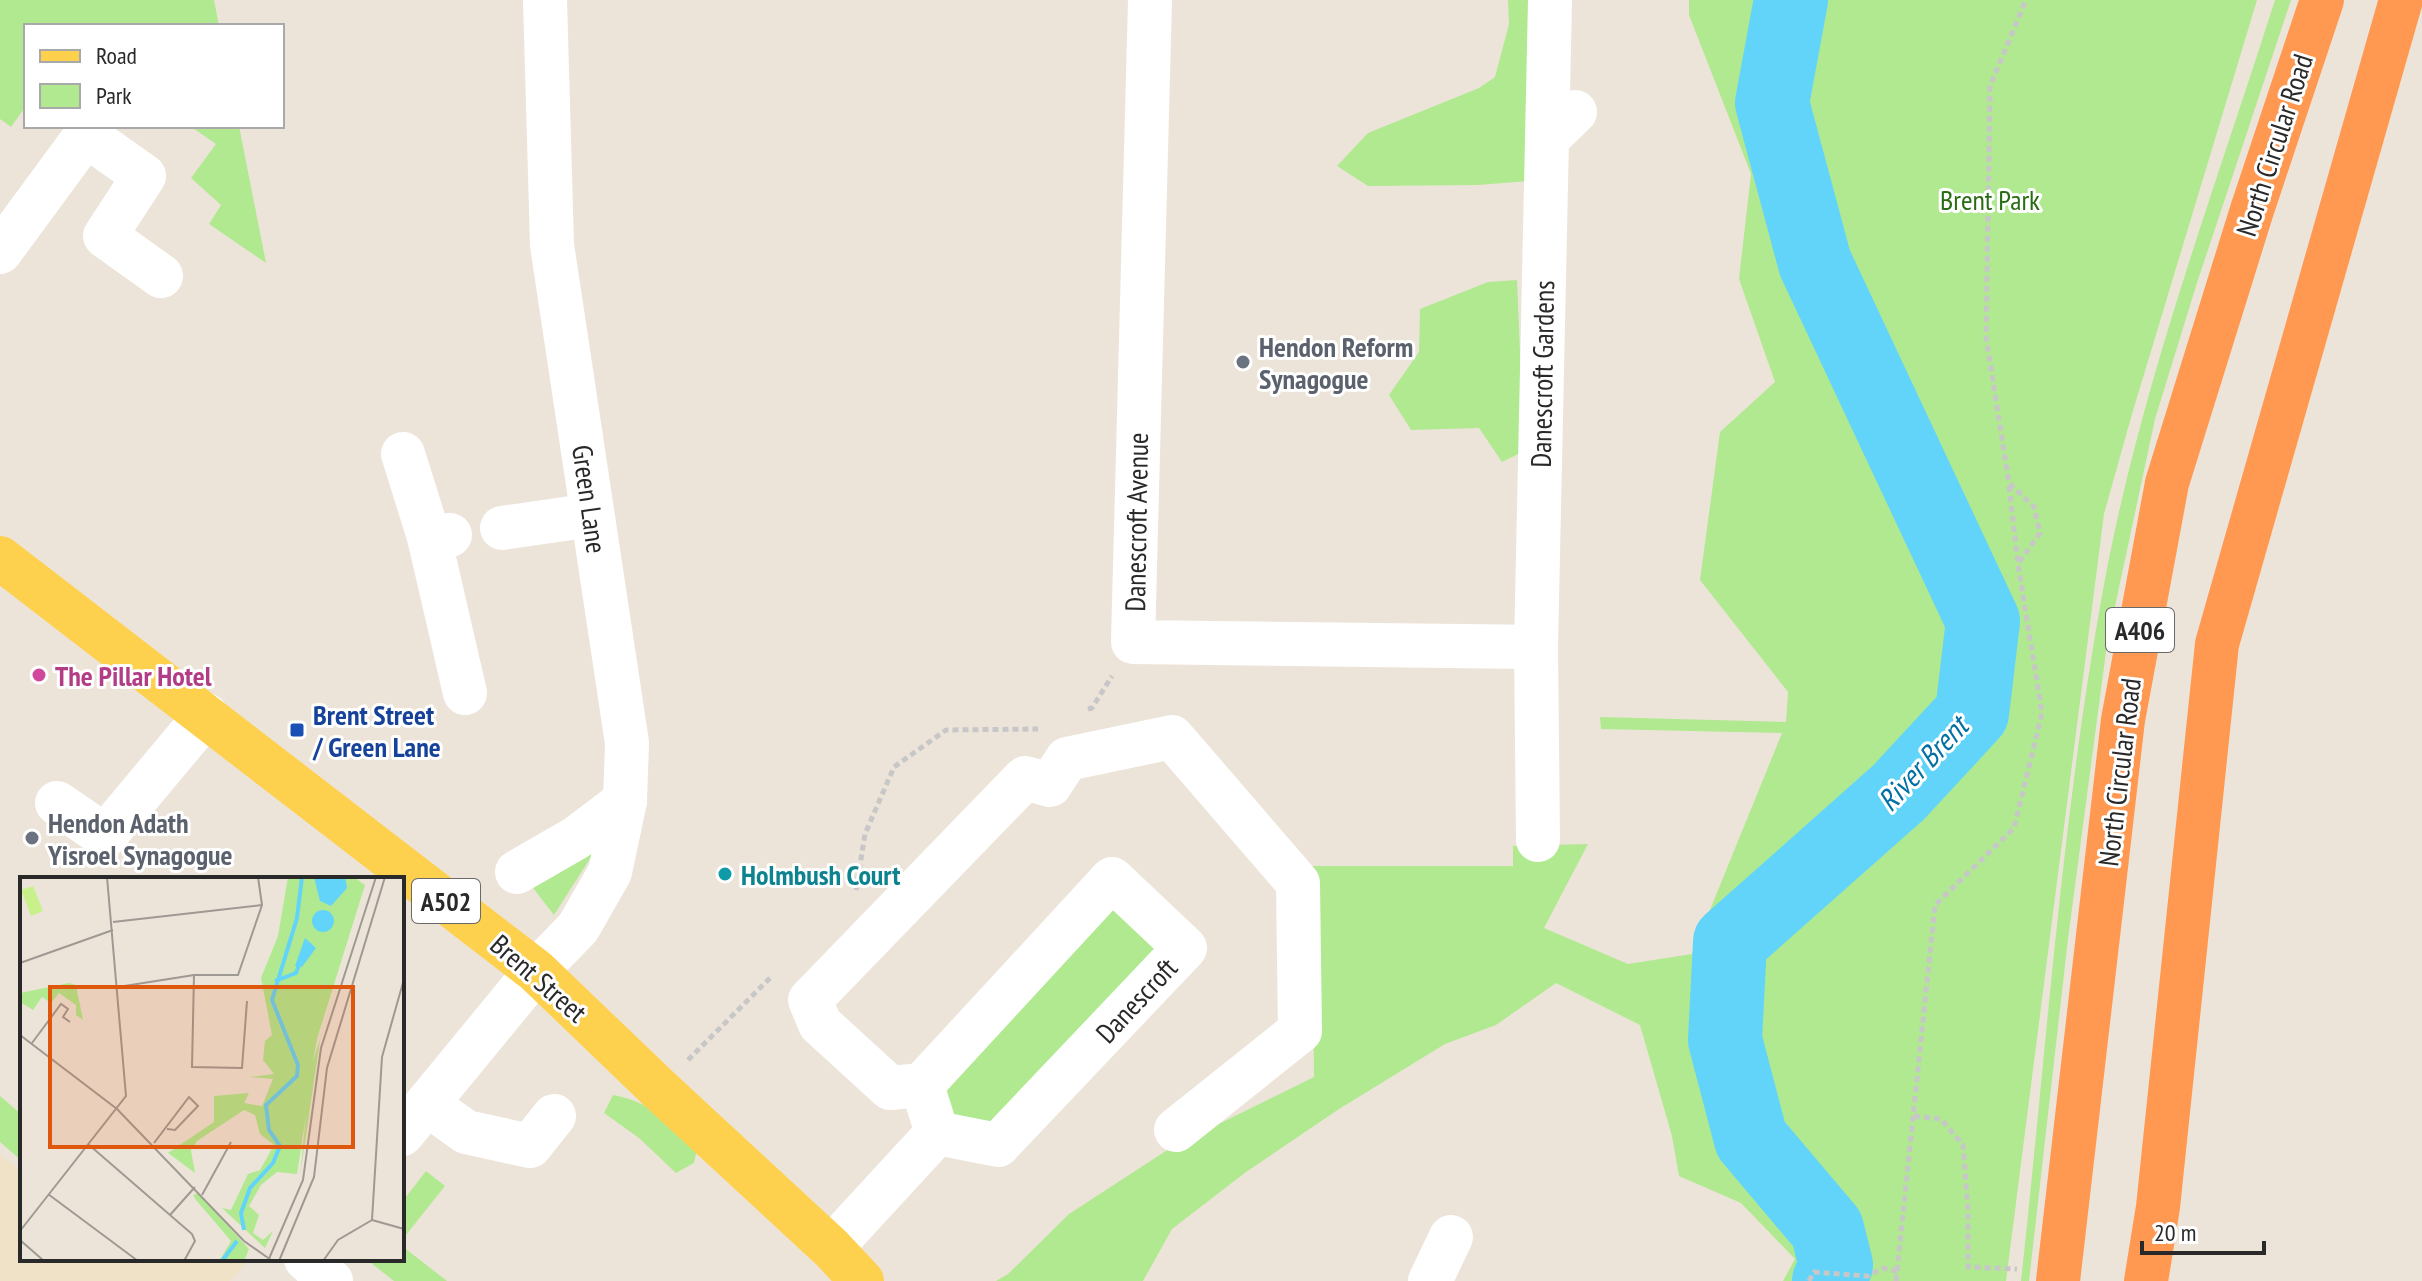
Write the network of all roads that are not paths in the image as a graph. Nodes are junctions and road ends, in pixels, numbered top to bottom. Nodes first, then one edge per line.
1 (545, 0) edge
2 (553, 0) edge
3 (1150, 0) edge
4 (1550, 0) edge
5 (2322, 0) edge
6 (2401, 0) edge
7 (0, 252) edge
8 (161, 276) dead end
9 (403, 454) dead end
10 (592, 515) junction
11 (502, 528) dead end
12 (0, 558) edge
13 (1536, 647) junction
14 (465, 693) dead end
15 (206, 715) junction
16 (625, 801) junction
17 (57, 803) dead end
18 (1538, 840) dead end
19 (517, 872) dead end
20 (536, 971) junction
21 (922, 1085) junction
22 (554, 1116) dead end
23 (414, 1119) edge
24 (1176, 1130) dead end
25 (937, 1133) junction
26 (1451, 1237) dead end
27 (831, 1248) junction
28 (297, 1261) edge
29 (308, 1261) edge
30 (2038, 1275) edge
31 (282, 1281) edge
32 (331, 1281) edge
33 (862, 1281) edge
34 (1430, 1281) edge
35 (2146, 1281) edge

1 - 2 street
1 - 10 street, Green Lane
3 - 13 street, Danescroft Avenue
4 - 13 street, Danescroft Gardens
5 - 30 highway, North Circular Road / A406
6 - 35 highway, A406
7 - 8 street
9 - 14 street
10 - 11 street
10 - 16 street, Green Lane
12 - 15 main road, Brent Street / A502
13 - 18 street, Danescroft Gardens
15 - 17 street
15 - 20 main road, Brent Street / A502
16 - 19 street
16 - 20 street, Green Lane
20 - 23 street, Green Lane
20 - 27 main road, Brent Street / A502
21 - 24 street
21 - 25 street
21 - 25 street, Danescroft
22 - 23 street
25 - 27 street
26 - 34 street
27 - 33 main road, Brent Street / A502
28 - 31 street
29 - 32 street

